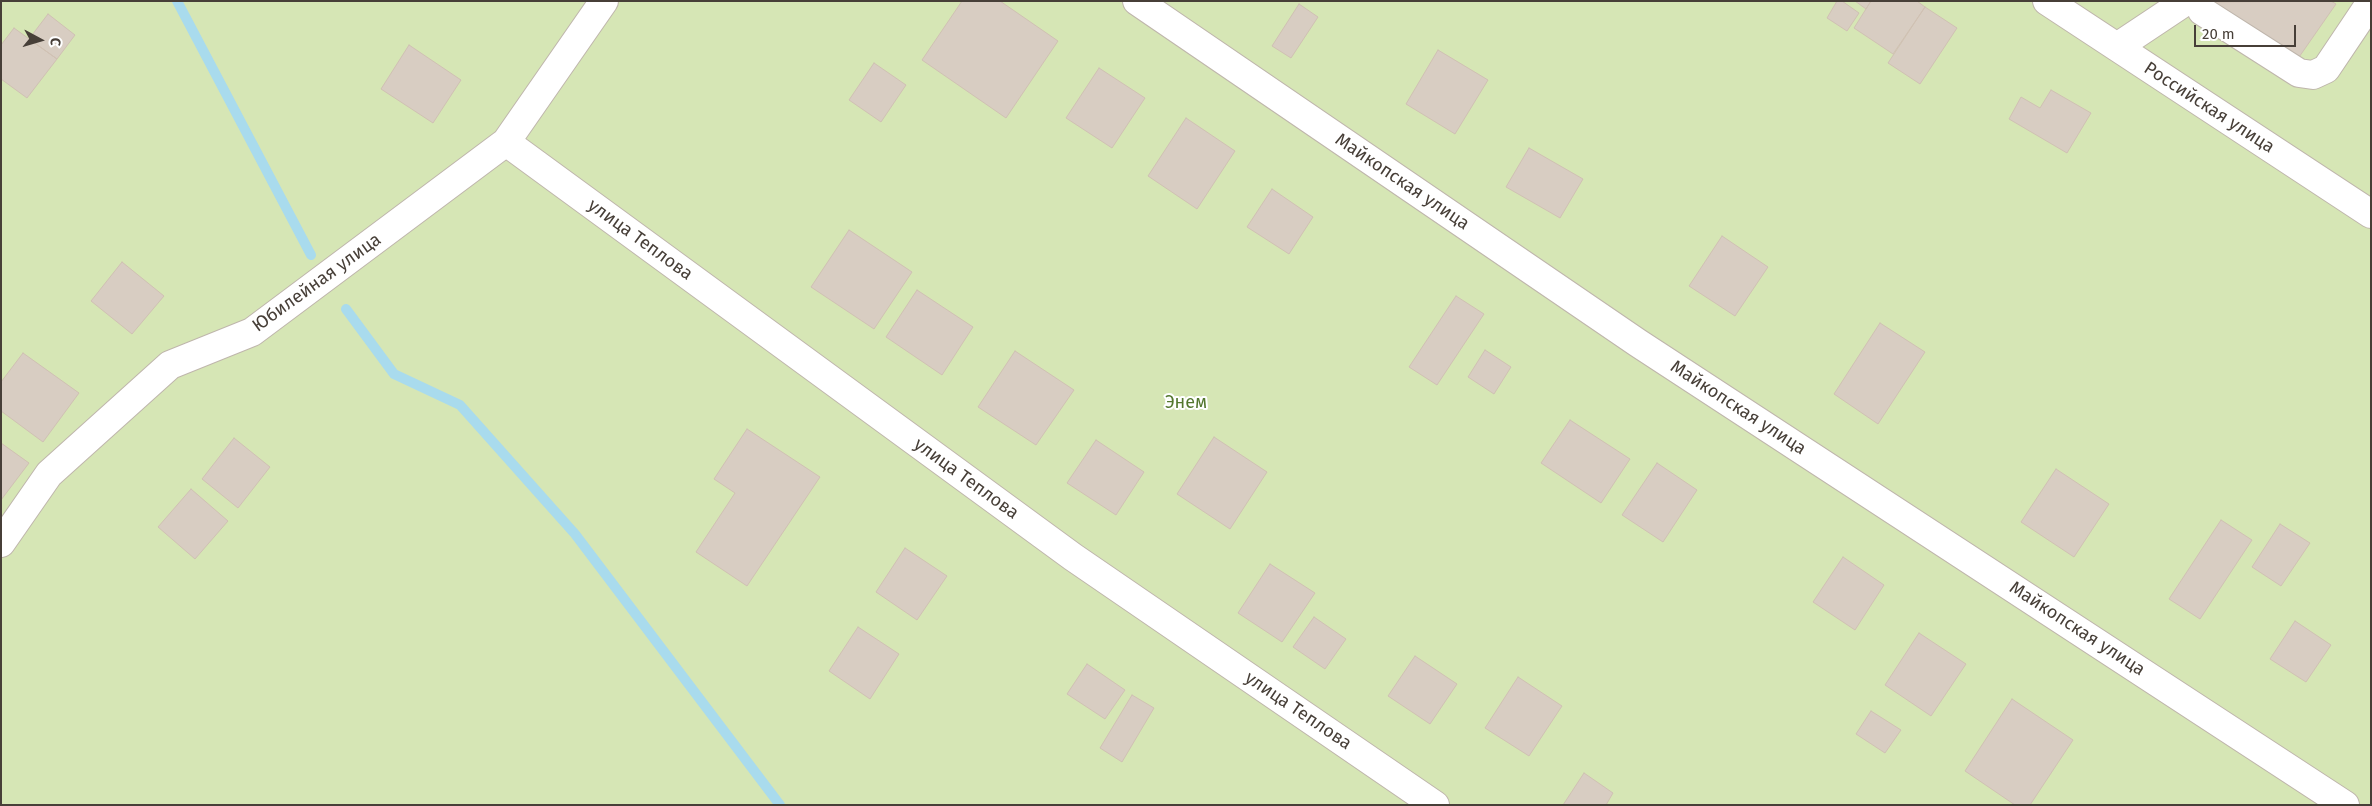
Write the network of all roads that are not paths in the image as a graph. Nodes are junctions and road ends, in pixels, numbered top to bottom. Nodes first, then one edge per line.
1 (604, 1) edge
2 (1137, 1) edge
3 (2047, 1) edge
4 (2186, 1) edge
5 (2198, 1) edge
6 (2371, 2) edge
7 (2117, 47) junction
8 (506, 142) junction
9 (2371, 214) edge
10 (1, 543) edge
11 (1435, 805) edge
12 (2345, 805) edge

1 - 8 street, Юбилейная улица
2 - 12 street, Майкопская улица
3 - 7 street, Российская улица
4 - 7 street
5 - 6 street
7 - 9 street, Российская улица
8 - 10 street, Юбилейная улица
8 - 11 street, улица Теплова

